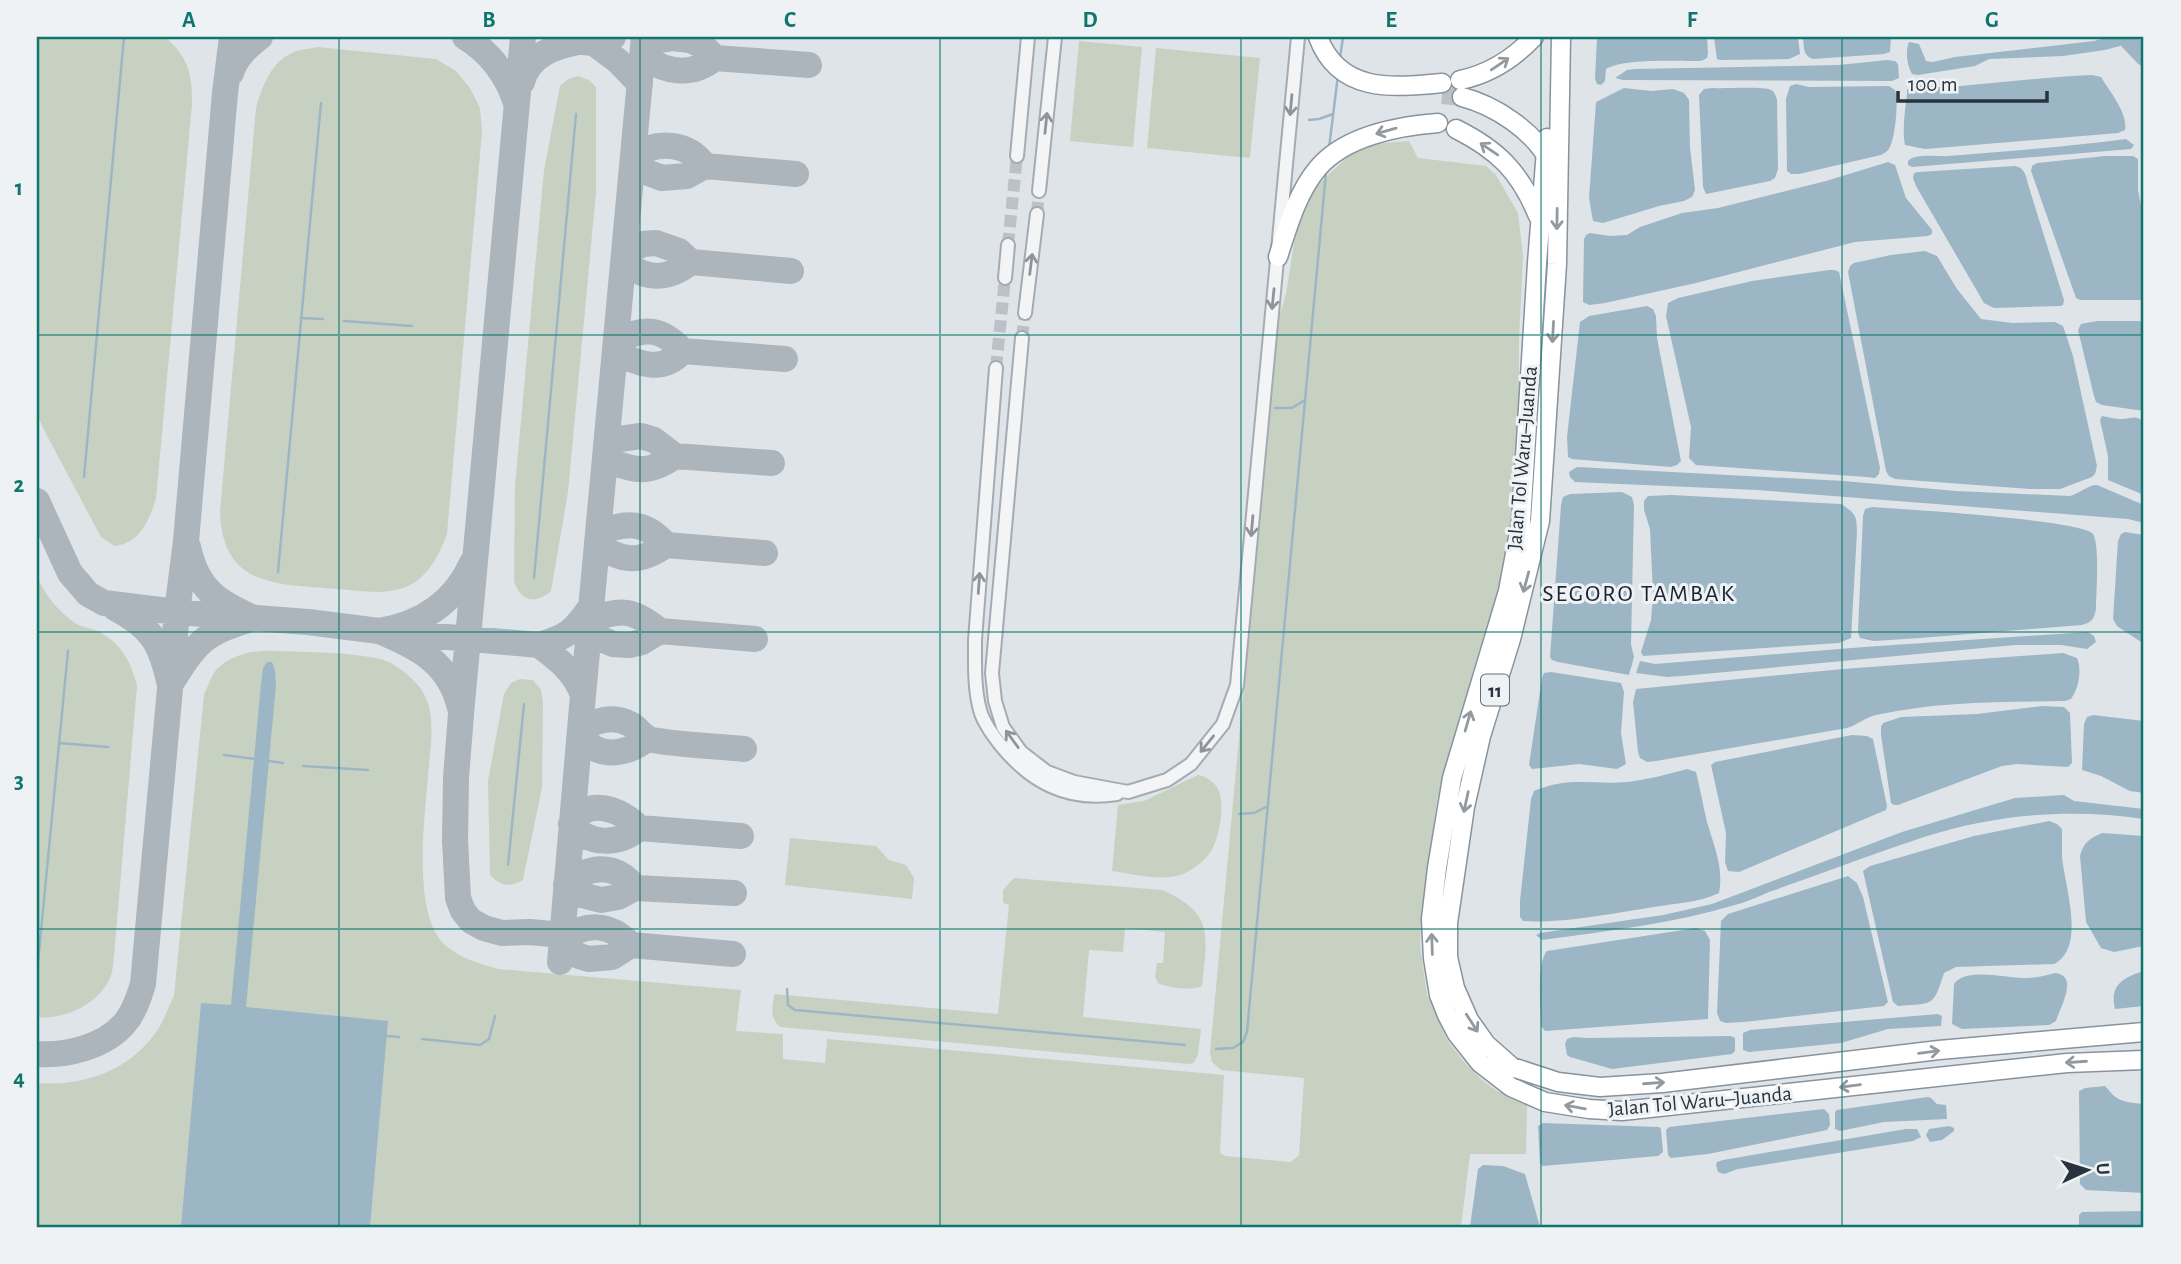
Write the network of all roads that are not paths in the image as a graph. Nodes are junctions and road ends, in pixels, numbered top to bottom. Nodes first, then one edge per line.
1 (1028, 37) edge
2 (1055, 37) edge
3 (1298, 37) edge
4 (1318, 37) edge
5 (1534, 37) edge
6 (1561, 37) edge
7 (1559, 77) junction
8 (1442, 89) tunnel mouth
9 (1438, 123) dead end
10 (1456, 129) dead end
11 (1017, 156) tunnel mouth
12 (1546, 156) junction
13 (1557, 177) junction
14 (1039, 191) tunnel mouth
15 (1037, 214) tunnel mouth
16 (1540, 219) junction
17 (1008, 245) tunnel mouth
18 (1278, 257) junction
19 (1005, 278) tunnel mouth
20 (1025, 313) tunnel mouth
21 (1023, 338) tunnel mouth
22 (996, 368) tunnel mouth
23 (998, 603) junction
24 (975, 640) junction
25 (1128, 792) junction
26 (2144, 1032) edge
27 (2144, 1060) edge

1 - 11 street
14 -> 2 street
3 -> 18 street
4 - 8 highway
12 -> 5 highway
6 - 7 highway, Jalan Tol Waru–Juanda / 11
7 - 12 highway, Jalan Tol Waru–Juanda / 11
7 - 13 highway, Jalan Tol Waru–Juanda / 11
9 -> 18 highway
16 -> 10 highway
12 - 13 highway
12 - 16 highway, Jalan Tol Waru–Juanda / 11
13 -> 26 highway, Jalan Tol Waru–Juanda / 11
20 -> 15 street
27 -> 16 highway, Jalan Tol Waru–Juanda / 11
17 - 19 street
18 -> 25 street
21 - 23 street
24 -> 22 street
23 - 24 street
25 -> 23 street
24 - 25 street

